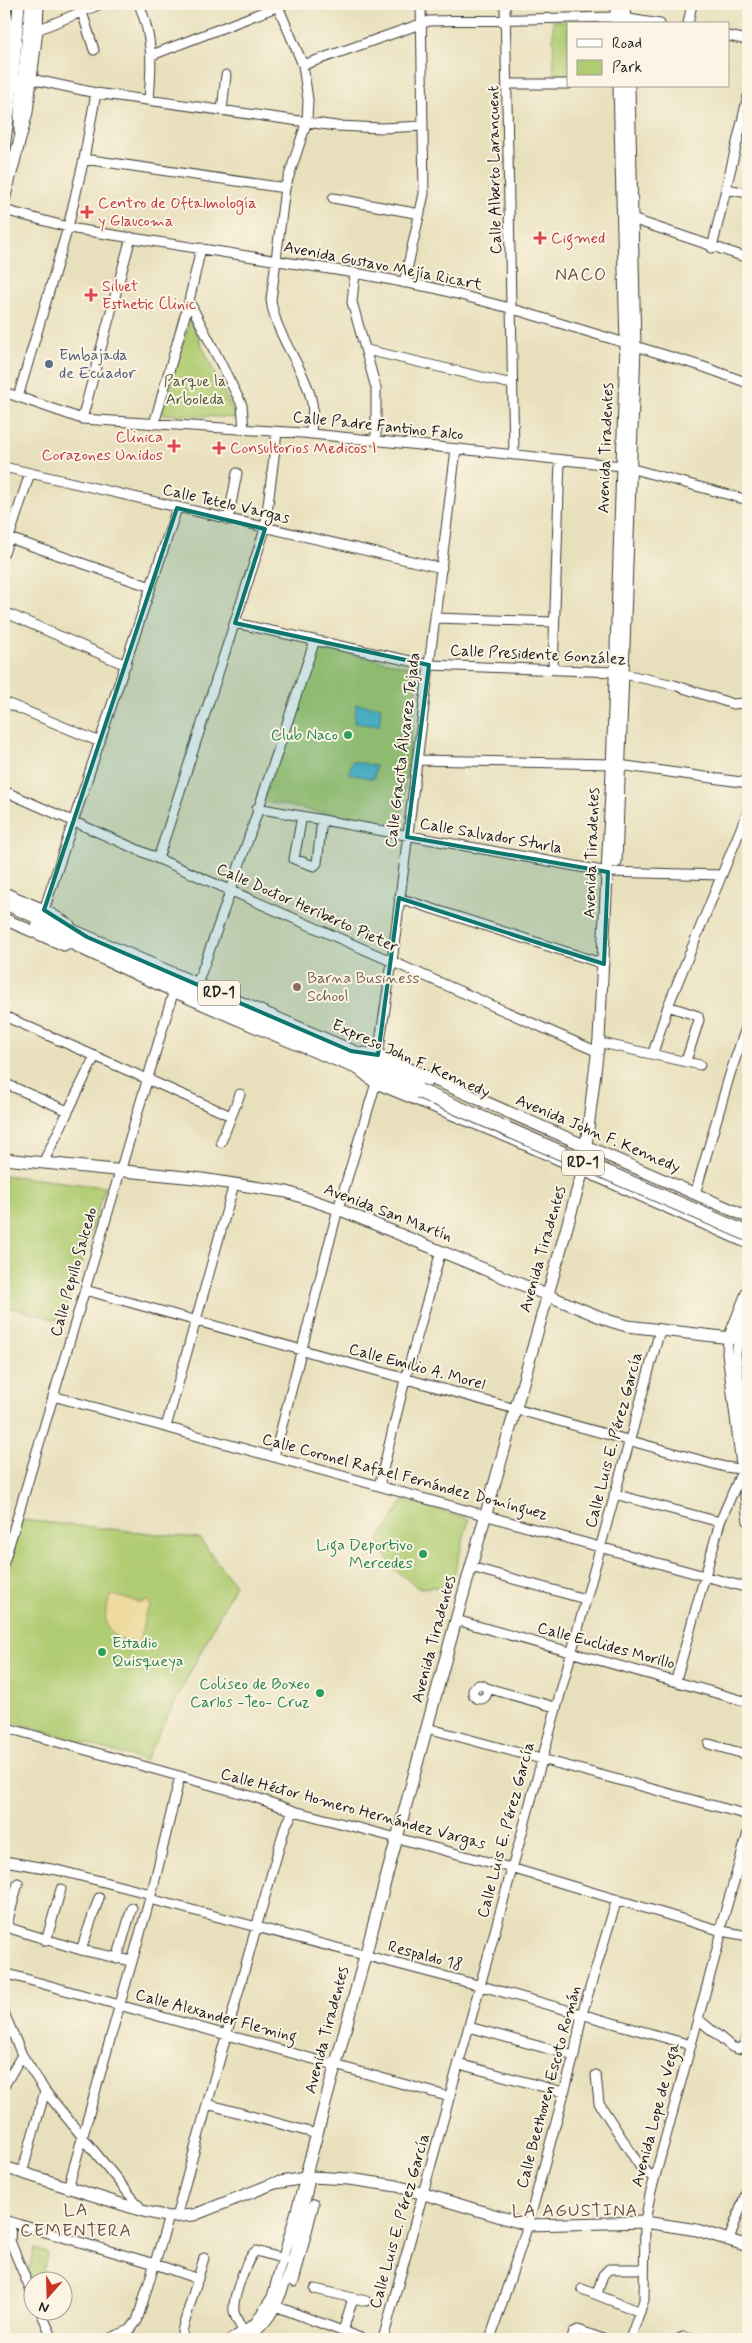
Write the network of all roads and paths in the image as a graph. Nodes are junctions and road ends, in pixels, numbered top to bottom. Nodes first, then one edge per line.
1 (19, 4) edge
2 (30, 4) edge
3 (38, 4) edge
4 (101, 4) edge
5 (139, 4) edge
6 (422, 4) edge
7 (505, 4) edge
8 (616, 4) edge
9 (624, 4) edge
10 (692, 4) edge
11 (280, 5) edge
12 (4, 10) edge
13 (82, 12) junction
14 (506, 18) junction
15 (621, 20) edge
16 (423, 22) junction
17 (640, 22) edge
18 (688, 22) edge
19 (37, 30) junction
20 (730, 36) edge
21 (748, 40) edge
22 (94, 50) dead end
23 (152, 55) junction
24 (303, 65) junction
25 (226, 75) dead end
26 (31, 79) junction
27 (508, 84) junction
28 (567, 84) edge
29 (12, 85) junction
30 (619, 88) edge
31 (629, 88) edge
32 (96, 93) junction
33 (748, 96) edge
34 (149, 100) junction
35 (222, 110) junction
36 (307, 121) junction
37 (423, 126) junction
38 (19, 137) junction
39 (4, 149) edge
40 (84, 159) junction
41 (284, 188) junction
42 (726, 189) junction
43 (748, 193) edge
44 (333, 198) dead end
45 (4, 200) edge
46 (4, 210) edge
47 (420, 214) junction
48 (627, 217) junction
49 (68, 227) junction
50 (131, 238) junction
51 (201, 248) junction
52 (712, 248) junction
53 (748, 258) edge
54 (276, 260) junction
55 (354, 273) junction
56 (404, 283) junction
57 (189, 301) junction
58 (513, 309) junction
59 (630, 345) junction
60 (367, 350) junction
61 (748, 383) edge
62 (512, 384) junction
63 (4, 392) edge
64 (18, 397) junction
65 (82, 419) junction
66 (154, 424) junction
67 (244, 429) junction
68 (277, 432) junction
69 (310, 434) junction
70 (376, 441) junction
71 (456, 449) junction
72 (514, 455) junction
73 (560, 460) junction
74 (626, 466) junction
75 (4, 467) edge
76 (30, 473) junction
77 (237, 473) dead end
78 (748, 500) edge
79 (177, 508) junction
80 (228, 520) junction
81 (266, 529) junction
82 (9, 538) junction
83 (4, 553) edge
84 (442, 568) junction
85 (151, 587) junction
86 (4, 612) edge
87 (435, 618) junction
88 (235, 622) junction
89 (554, 622) junction
90 (315, 640) junction
91 (126, 665) junction
92 (430, 665) junction
93 (553, 669) junction
94 (620, 672) junction
95 (748, 698) edge
96 (4, 702) edge
97 (100, 742) junction
98 (418, 760) junction
99 (616, 764) junction
100 (748, 783) edge
101 (4, 792) edge
102 (257, 808) junction
103 (748, 811) edge
104 (302, 816) junction
105 (322, 820) junction
106 (73, 822) junction
107 (407, 837) junction
108 (158, 859) junction
109 (612, 872) junction
110 (722, 875) junction
111 (232, 891) junction
112 (4, 893) edge
113 (399, 898) junction
114 (4, 902) edge
115 (4, 911) edge
116 (4, 918) edge
117 (40, 918) junction
118 (111, 962) junction
119 (392, 962) junction
120 (604, 964) junction
121 (197, 984) junction
122 (174, 990) junction
123 (668, 1006) junction
124 (4, 1016) edge
125 (748, 1022) edge
126 (602, 1048) junction
127 (351, 1051) junction
128 (653, 1053) junction
129 (378, 1055) junction
130 (94, 1056) junction
131 (686, 1061) junction
132 (700, 1065) dead end
133 (356, 1067) junction
134 (147, 1079) junction
135 (4, 1082) edge
136 (376, 1083) junction
137 (421, 1087) junction
138 (240, 1094) dead end
139 (68, 1111) junction
140 (231, 1116) junction
141 (522, 1119) junction
142 (513, 1139) junction
143 (221, 1142) dead end
144 (588, 1147) junction
145 (4, 1159) edge
146 (43, 1164) junction
147 (119, 1171) junction
148 (585, 1172) junction
149 (654, 1176) junction
150 (234, 1184) junction
151 (695, 1194) junction
152 (645, 1197) junction
153 (338, 1209) junction
154 (748, 1218) edge
155 (702, 1223) junction
156 (748, 1226) edge
157 (748, 1235) edge
158 (748, 1243) edge
159 (441, 1251) junction
160 (748, 1288) edge
161 (85, 1290) junction
162 (549, 1297) junction
163 (748, 1309) edge
164 (195, 1321) junction
165 (660, 1330) junction
166 (738, 1339) edge
167 (302, 1352) junction
168 (405, 1380) junction
169 (53, 1396) junction
170 (519, 1410) junction
171 (166, 1427) junction
172 (630, 1440) junction
173 (274, 1457) junction
174 (748, 1458) edge
175 (745, 1470) edge
176 (379, 1486) junction
177 (614, 1494) junction
178 (490, 1516) junction
179 (748, 1521) edge
180 (720, 1522) junction
181 (600, 1547) junction
182 (4, 1562) edge
183 (478, 1569) junction
184 (705, 1576) junction
185 (748, 1588) edge
186 (585, 1599) junction
187 (459, 1621) junction
188 (570, 1652) junction
189 (676, 1680) junction
190 (486, 1688) dead end
191 (748, 1702) edge
192 (555, 1707) junction
193 (4, 1728) edge
194 (430, 1729) junction
195 (709, 1744) dead end
196 (748, 1755) edge
197 (541, 1759) junction
198 (180, 1776) junction
199 (290, 1809) junction
200 (748, 1815) edge
201 (748, 1834) edge
202 (400, 1838) junction
203 (748, 1850) edge
204 (4, 1861) edge
205 (511, 1868) junction
206 (18, 1883) dead end
207 (61, 1889) dead end
208 (150, 1896) junction
209 (99, 1898) dead end
210 (617, 1899) junction
211 (132, 1908) dead end
212 (256, 1928) junction
213 (722, 1931) junction
214 (748, 1936) edge
215 (46, 1941) junction
216 (81, 1950) junction
217 (367, 1956) junction
218 (117, 1959) junction
219 (132, 1961) junction
220 (4, 1974) edge
221 (478, 1985) junction
222 (120, 2005) junction
223 (4, 2013) edge
224 (582, 2014) junction
225 (698, 2019) junction
226 (469, 2028) junction
227 (748, 2033) edge
228 (227, 2034) junction
229 (691, 2046) junction
230 (22, 2055) junction
231 (574, 2056) junction
232 (459, 2064) junction
233 (338, 2066) junction
234 (596, 2075) dead end
235 (4, 2086) edge
236 (45, 2091) junction
237 (564, 2092) junction
238 (450, 2096) junction
239 (207, 2104) junction
240 (317, 2134) junction
241 (83, 2135) junction
242 (4, 2167) edge
243 (22, 2173) junction
244 (308, 2178) junction
245 (654, 2178) junction
246 (68, 2188) junction
247 (748, 2188) edge
248 (423, 2194) junction
249 (314, 2204) dead end
250 (143, 2212) junction
251 (172, 2217) junction
252 (7, 2221) edge
253 (645, 2222) junction
254 (528, 2224) junction
255 (729, 2239) junction
256 (748, 2246) edge
257 (204, 2258) dead end
258 (287, 2260) junction
259 (155, 2264) junction
260 (643, 2269) junction
261 (22, 2270) edge
262 (293, 2276) junction
263 (198, 2279) junction
264 (315, 2289) dead end
265 (582, 2289) dead end
266 (597, 2294) junction
267 (353, 2298) junction
268 (366, 2301) dead end
269 (272, 2305) junction
270 (640, 2312) junction
271 (44, 2320) edge
272 (343, 2332) junction
273 (247, 2337) edge
274 (53, 2339) edge
275 (108, 2339) edge
276 (183, 2339) edge
277 (231, 2339) edge
278 (363, 2339) edge
279 (382, 2339) edge
280 (490, 2339) edge
281 (572, 2339) edge
282 (602, 2339) edge
283 (630, 2339) edge
284 (679, 2339) edge
285 (692, 2339) edge

1 - 29 main road
2 - 38 street
3 - 19 main road
4 - 13 street
5 - 23 street
6 - 16 street
7 - 14 street, Calle Alberto Larancuent
8 - 15 main road
9 - 15 main road
10 - 18 street
11 - 23 street
11 - 24 street
12 - 29 highway
13 - 19 street
13 - 22 street
14 - 15 street
14 - 16 street
14 - 27 street, Calle Alberto Larancuent
15 - 17 street
16 - 24 street
16 - 37 street
19 - 26 main road
20 - 21 street
23 - 34 street
24 - 36 street
25 - 35 street
26 - 32 street
26 - 38 main road
27 - 28 street
27 - 58 street, Calle Alberto Larancuent
29 - 39 main road
30 - 48 main road, Avenida Tiradentes
31 - 48 main road, Avenida Tiradentes
32 - 34 street
32 - 40 street
33 - 42 street
34 - 35 street
35 - 36 street
36 - 37 street
36 - 41 street
37 - 47 street
38 - 45 main road
40 - 41 street
40 - 49 street
41 - 54 street
42 - 43 street
42 - 52 street
44 - 47 street
46 - 49 street, Avenida Gustavo Mejía Ricart
47 - 56 street
48 - 52 street
48 - 59 main road, Avenida Tiradentes
49 - 50 street, Avenida Gustavo Mejía Ricart
49 - 64 street
50 - 51 street, Avenida Gustavo Mejía Ricart
50 - 65 street
51 - 54 street, Avenida Gustavo Mejía Ricart
51 - 57 street
52 - 53 street
54 - 55 street, Avenida Gustavo Mejía Ricart
54 - 69 street
55 - 56 street, Avenida Gustavo Mejía Ricart
55 - 60 street
56 - 58 street, Avenida Gustavo Mejía Ricart
57 - 66 street
57 - 67 street
58 - 59 street, Avenida Gustavo Mejía Ricart
58 - 62 street, Calle Alberto Larancuent
59 - 61 street, Avenida Gustavo Mejía Ricart
59 - 74 main road, Avenida Tiradentes
60 - 62 street
60 - 70 street
62 - 72 street, Calle Alberto Larancuent
63 - 64 street, Calle Padre Fantino Falco
64 - 65 street, Calle Padre Fantino Falco
65 - 66 street, Calle Padre Fantino Falco
66 - 67 street, Calle Padre Fantino Falco
67 - 68 street, Calle Padre Fantino Falco
68 - 69 street, Calle Padre Fantino Falco
68 - 81 street
69 - 70 street, Calle Padre Fantino Falco
70 - 71 street, Calle Padre Fantino Falco
71 - 72 street, Calle Padre Fantino Falco
71 - 84 street, Calle Gracita Álvarez Tejada
72 - 73 street, Calle Padre Fantino Falco
73 - 74 street, Calle Padre Fantino Falco
73 - 89 street
74 - 78 street, Calle Padre Fantino Falco
74 - 94 main road, Avenida Tiradentes
75 - 76 street, Calle Tetelo Vargas
76 - 79 street, Calle Tetelo Vargas
76 - 82 street
77 - 80 street
79 - 80 street, Calle Tetelo Vargas
79 - 85 street
80 - 81 street, Calle Tetelo Vargas
81 - 84 street, Calle Tetelo Vargas
81 - 88 street
82 - 83 street
82 - 85 street
84 - 87 street, Calle Gracita Álvarez Tejada
85 - 91 street
86 - 91 street
87 - 89 street
87 - 92 street, Calle Gracita Álvarez Tejada
88 - 90 street, Calle Presidente González
88 - 108 street
89 - 93 street
90 - 92 street, Calle Presidente González
90 - 102 street
91 - 97 street
92 - 93 street, Calle Presidente González
92 - 98 street, Calle Gracita Álvarez Tejada
93 - 94 street, Calle Presidente González
94 - 95 street, Calle Presidente González
94 - 99 main road, Avenida Tiradentes
96 - 97 street
97 - 106 street
98 - 99 street
98 - 107 street, Calle Gracita Álvarez Tejada
99 - 100 street
99 - 109 main road, Avenida Tiradentes
101 - 106 street, Calle Doctor Heriberto Pieter
102 - 104 street, Calle Salvador Sturla
102 - 111 street
103 - 110 street
104 - 105 street, Calle Salvador Sturla
104 - 105 street
105 - 107 street, Calle Salvador Sturla
106 - 108 street, Calle Doctor Heriberto Pieter
106 - 117 street
107 - 109 street, Calle Salvador Sturla
107 - 113 street, Calle Gracita Álvarez Tejada
108 - 111 street, Calle Doctor Heriberto Pieter
109 - 110 street, Calle Salvador Sturla
109 - 120 main road, Avenida Tiradentes
109 - 126 main road, Avenida Tiradentes
110 - 123 street
111 - 119 street, Calle Doctor Heriberto Pieter
111 - 121 street
112 - 117 main road, RD-1
113 - 119 street, Calle Gracita Álvarez Tejada
113 - 120 street
114 - 117 highway, Expreso John F. Kennedy / RD-1
115 - 117 highway, Expreso John F. Kennedy / RD-1
116 - 118 main road, RD-1
117 - 118 highway, Expreso John F. Kennedy / RD-1
117 - 121 highway, Expreso John F. Kennedy / RD-1
118 - 122 highway, Expreso John F. Kennedy / RD-1
119 - 126 street, Calle Doctor Heriberto Pieter
119 - 129 street, Calle Gracita Álvarez Tejada
120 - 126 main road, Avenida Tiradentes
121 - 127 highway, Expreso John F. Kennedy / RD-1
122 - 133 highway, Expreso John F. Kennedy / RD-1
122 - 134 street, Calle Pepillo Salcedo
123 - 128 street
123 - 131 street
124 - 130 street
125 - 151 street
126 - 128 street, Calle Doctor Heriberto Pieter
126 - 144 main road, Avenida Tiradentes
127 - 129 main road, Avenida John F. Kennedy / RD-1
127 - 137 highway, Expreso John F. Kennedy / RD-1
128 - 131 street, Calle Doctor Heriberto Pieter
129 - 141 main road, Avenida John F. Kennedy / RD-1
130 - 134 street
130 - 139 street
131 - 132 street, Calle Doctor Heriberto Pieter
133 - 136 main road, RD-1
133 - 137 highway, Expreso John F. Kennedy / RD-1
134 - 140 street
134 - 147 street, Calle Pepillo Salcedo
135 - 139 street
136 - 142 main road, RD-1
136 - 153 street
137 - 156 highway, Expreso John F. Kennedy / RD-1
137 - 157 highway, Expreso John F. Kennedy / RD-1, bridge
138 - 140 street
139 - 146 street
140 - 143 street
141 - 142 main road
141 - 144 main road, Avenida John F. Kennedy / RD-1
142 - 148 main road, RD-1
144 - 148 main road, Avenida Tiradentes
144 - 149 main road, Avenida John F. Kennedy / RD-1
145 - 146 main road, Avenida San Martín
146 - 147 main road, Avenida San Martín
147 - 150 main road, Avenida San Martín
147 - 161 street, Calle Pepillo Salcedo
148 - 152 main road, RD-1
148 - 162 main road, Avenida Tiradentes
149 - 151 main road, Avenida John F. Kennedy / RD-1
149 - 152 main road
150 - 153 main road, Avenida San Martín
150 - 164 street
151 - 154 main road, Avenida John F. Kennedy / RD-1
152 - 155 main road, RD-1
153 - 159 main road, Avenida San Martín
153 - 167 street
155 - 157 main road
155 - 158 main road, RD-1
159 - 162 main road, Avenida San Martín
159 - 168 street
160 - 166 street
161 - 164 street, Calle Emilio A. Morel
161 - 169 street, Calle Pepillo Salcedo
162 - 165 main road, Avenida San Martín
162 - 170 main road, Avenida Tiradentes
163 - 166 street
164 - 167 street, Calle Emilio A. Morel
164 - 171 street
165 - 166 main road, Avenida San Martín
165 - 172 street, Calle Luis E. Pérez García
166 - 174 street
166 - 175 street
167 - 168 street, Calle Emilio A. Morel
167 - 173 street
168 - 170 street, Calle Emilio A. Morel
168 - 176 street
169 - 171 street, Calle Coronel Rafael Fernández Domínguez
169 - 182 street, Calle Pepillo Salcedo
170 - 172 street, Calle Emilio A. Morel
170 - 178 main road, Avenida Tiradentes
171 - 173 street, Calle Coronel Rafael Fernández Domínguez
172 - 175 street, Calle Emilio A. Morel
172 - 177 street, Calle Luis E. Pérez García
173 - 176 street, Calle Coronel Rafael Fernández Domínguez
175 - 179 street
175 - 180 street
176 - 178 street, Calle Coronel Rafael Fernández Domínguez
177 - 180 street
177 - 181 street, Calle Luis E. Pérez García
178 - 181 street, Calle Coronel Rafael Fernández Domínguez
178 - 183 main road, Avenida Tiradentes
178 - 187 main road, Avenida Tiradentes
180 - 184 street
181 - 184 street, Calle Coronel Rafael Fernández Domínguez
181 - 186 street, Calle Luis E. Pérez García
183 - 186 street
183 - 187 main road, Avenida Tiradentes
184 - 185 street, Calle Coronel Rafael Fernández Domínguez
184 - 189 street
186 - 188 street, Calle Luis E. Pérez García
187 - 188 street, Calle Euclides Morillo
187 - 194 main road, Avenida Tiradentes
188 - 189 street, Calle Euclides Morillo
188 - 192 street, Calle Luis E. Pérez García
189 - 191 street, Calle Euclides Morillo
190 - 192 street
192 - 197 street, Calle Luis E. Pérez García
193 - 198 street, Calle Héctor Homero Hernández Vargas
194 - 197 street
194 - 202 main road, Avenida Tiradentes
195 - 196 street
197 - 200 street
197 - 205 street, Calle Luis E. Pérez García
198 - 199 street, Calle Héctor Homero Hernández Vargas
198 - 208 street
199 - 202 street, Calle Héctor Homero Hernández Vargas
199 - 212 street
201 - 213 street, Avenida Lope de Vega
202 - 205 street, Calle Héctor Homero Hernández Vargas
202 - 217 main road, Avenida Tiradentes
203 - 213 street, Avenida Lope de Vega
204 - 208 street, Respaldo 18
205 - 210 street, Calle Héctor Homero Hernández Vargas
205 - 221 street, Calle Luis E. Pérez García
206 - 215 street
207 - 215 street
208 - 212 street, Respaldo 18
208 - 219 street
209 - 216 street
210 - 213 street, Calle Héctor Homero Hernández Vargas
210 - 224 street, Calle Beethoven Escoto Román
211 - 218 street
212 - 217 street, Respaldo 18
212 - 228 street
213 - 214 street, Calle Héctor Homero Hernández Vargas
213 - 225 street, Avenida Lope de Vega
215 - 216 street
216 - 218 street
217 - 221 street, Respaldo 18
217 - 233 main road, Avenida Tiradentes
218 - 219 street
219 - 222 street
220 - 222 street, Calle Alexander Fleming
221 - 224 street, Respaldo 18
221 - 226 street, Calle Luis E. Pérez García
222 - 228 street, Calle Alexander Fleming
222 - 241 street
223 - 230 street
224 - 229 street, Respaldo 18
224 - 231 street, Calle Beethoven Escoto Román
225 - 227 street
225 - 229 street, Avenida Lope de Vega
226 - 231 street
226 - 232 street, Calle Luis E. Pérez García
228 - 233 street, Calle Alexander Fleming
228 - 239 street
229 - 245 street, Avenida Lope de Vega
230 - 235 street
230 - 236 street
231 - 237 street, Calle Beethoven Escoto Román
232 - 237 street
232 - 238 street, Calle Luis E. Pérez García
233 - 238 street, Calle Alexander Fleming
233 - 240 main road, Avenida Tiradentes
233 - 244 main road, Avenida Tiradentes
234 - 245 street
236 - 241 street
236 - 243 street
237 - 254 street, Calle Beethoven Escoto Román
238 - 248 street, Calle Luis E. Pérez García
239 - 240 street
239 - 251 street
240 - 244 main road, Avenida Tiradentes
241 - 246 street
241 - 250 street
242 - 243 main road
243 - 246 main road
244 - 248 main road
244 - 251 main road
244 - 258 street, Avenida Tiradentes
245 - 253 street, Avenida Lope de Vega
246 - 250 main road
247 - 255 street
248 - 254 main road
248 - 279 street, Calle Luis E. Pérez García
249 - 262 street
250 - 251 main road
251 - 259 street
252 - 259 street
252 - 261 street
253 - 254 main road
253 - 255 main road
253 - 260 street, Avenida Lope de Vega
254 - 280 street, Calle Beethoven Escoto Román
255 - 256 main road
257 - 263 street
258 - 262 street, Avenida Tiradentes
258 - 269 street, Avenida Tiradentes
258 - 273 street
259 - 263 street
259 - 275 street
260 - 266 street
260 - 270 street, Avenida Lope de Vega
262 - 269 street, Avenida Tiradentes
263 - 276 street
264 - 267 street
265 - 266 street
266 - 270 street
267 - 268 street
267 - 272 street
269 - 272 street
269 - 273 street, Avenida Tiradentes
270 - 283 street, Avenida Lope de Vega
271 - 274 street
272 - 278 street
273 - 277 street, Avenida Tiradentes
281 - 282 street
284 - 285 street

